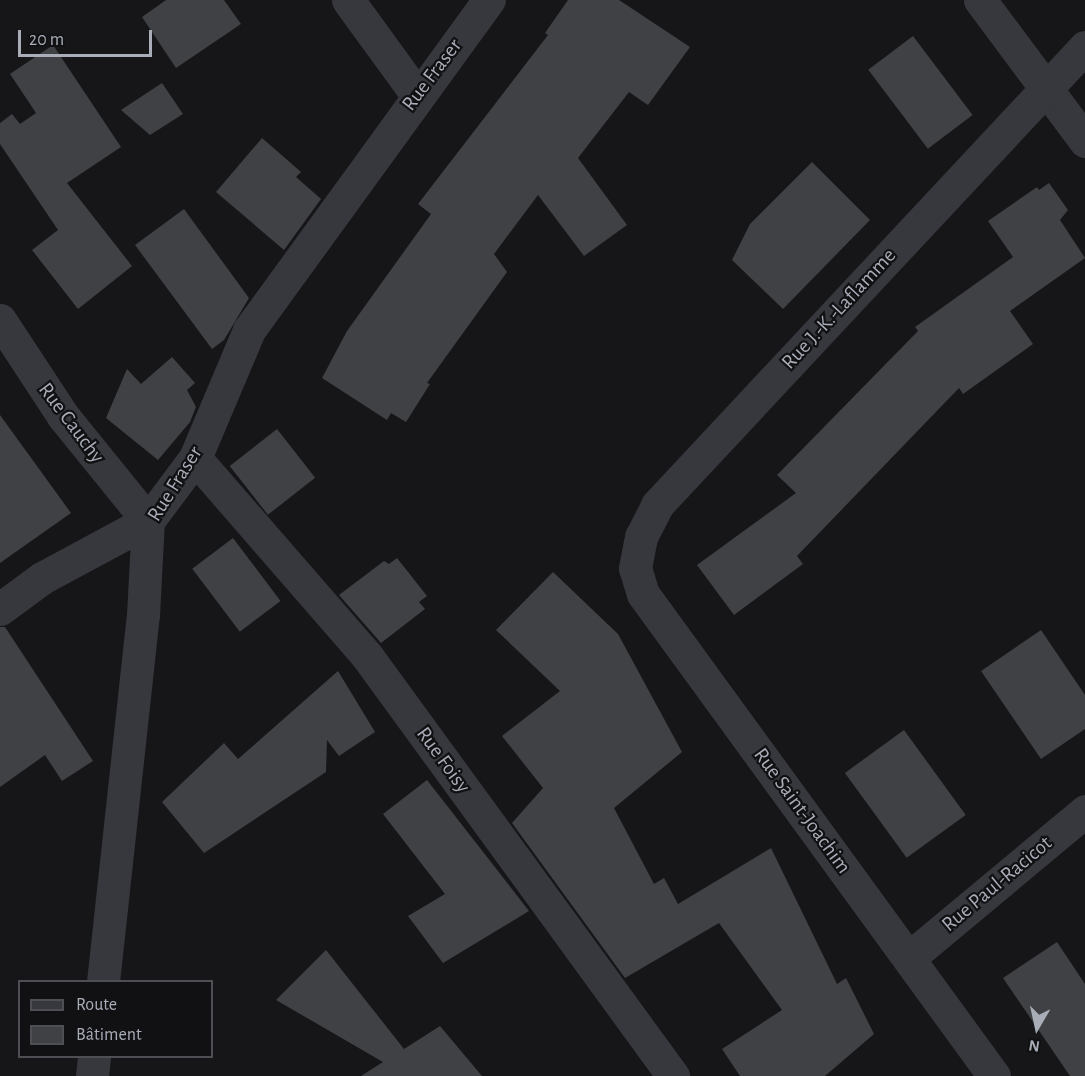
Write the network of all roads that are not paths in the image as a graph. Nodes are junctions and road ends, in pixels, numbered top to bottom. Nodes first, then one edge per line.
1 (348, 0) edge
2 (489, 0) edge
3 (980, 0) edge
4 (1085, 47) edge
5 (1046, 87) junction
6 (417, 94) junction
7 (1085, 141) edge
8 (0, 320) edge
9 (195, 458) junction
10 (148, 521) junction
11 (641, 537) joint
12 (0, 609) edge
13 (1085, 811) edge
14 (910, 957) junction
15 (103, 980) edge
16 (94, 1058) edge
17 (92, 1076) edge
18 (673, 1076) edge
19 (994, 1076) edge

1 - 6 street
2 - 6 street, Rue Fraser
3 - 5 street
4 - 5 street, Rue J.-K.-Laflamme
5 - 7 street
5 - 11 street, Rue J.-K.-Laflamme
6 - 9 street, Rue Fraser
8 - 10 street, Rue Cauchy
9 - 10 street, Rue Fraser
9 - 18 street, Rue Foisy
10 - 12 street
10 - 15 street, Rue Fraser
11 - 14 street, Rue Saint-Joachim
13 - 14 street, Rue Paul-Racicot
14 - 19 street, Rue Saint-Joachim
16 - 17 street

